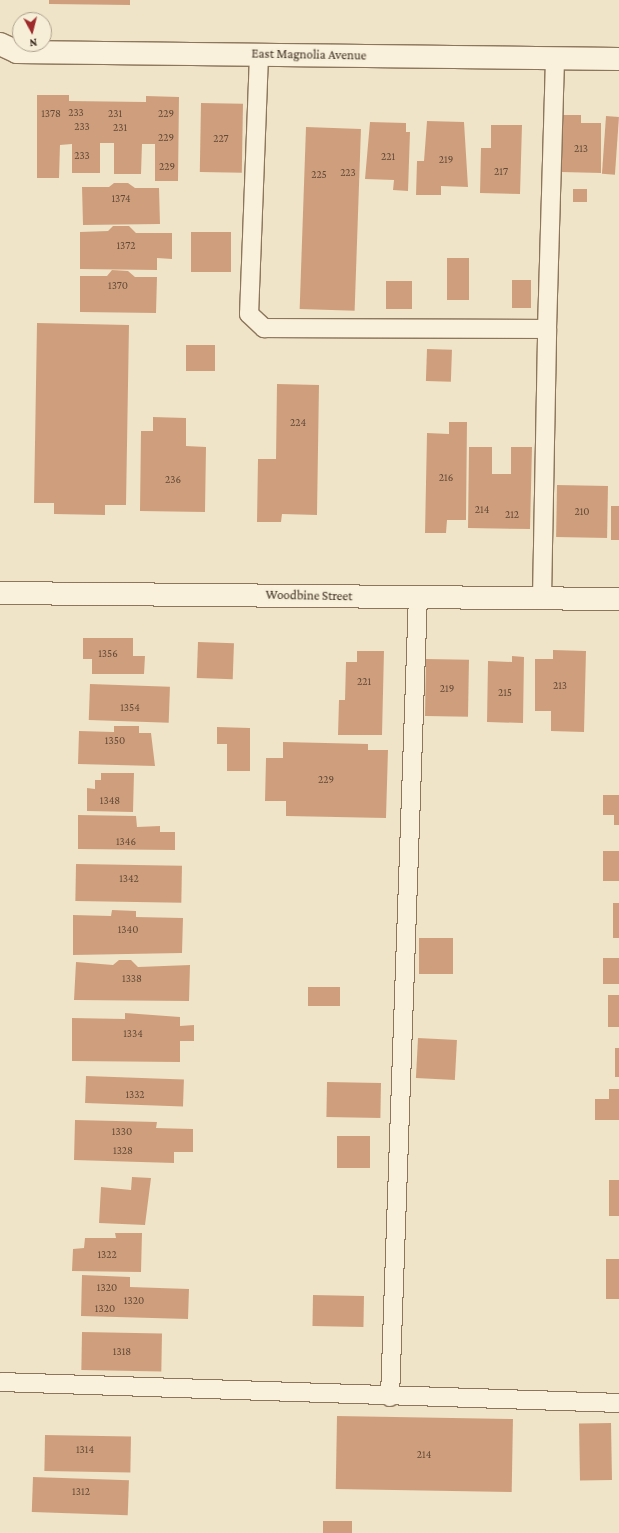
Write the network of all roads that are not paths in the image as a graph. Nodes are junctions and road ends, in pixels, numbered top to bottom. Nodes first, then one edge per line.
1 (0, 44) edge
2 (259, 55) junction
3 (555, 58) junction
4 (619, 59) edge
5 (547, 328) junction
6 (0, 593) edge
7 (418, 597) junction
8 (542, 598) junction
9 (619, 599) edge
10 (0, 1382) edge
11 (390, 1397) junction
12 (619, 1404) edge

1 - 2 street, East Magnolia Avenue
2 - 3 street, East Magnolia Avenue
2 - 5 lane
3 - 4 street, East Magnolia Avenue
3 - 5 lane
5 - 8 lane
6 - 7 street, Woodbine Street
7 - 8 street, Woodbine Street
7 - 11 lane
8 - 9 street, Woodbine Street
10 - 11 lane
11 - 12 lane

